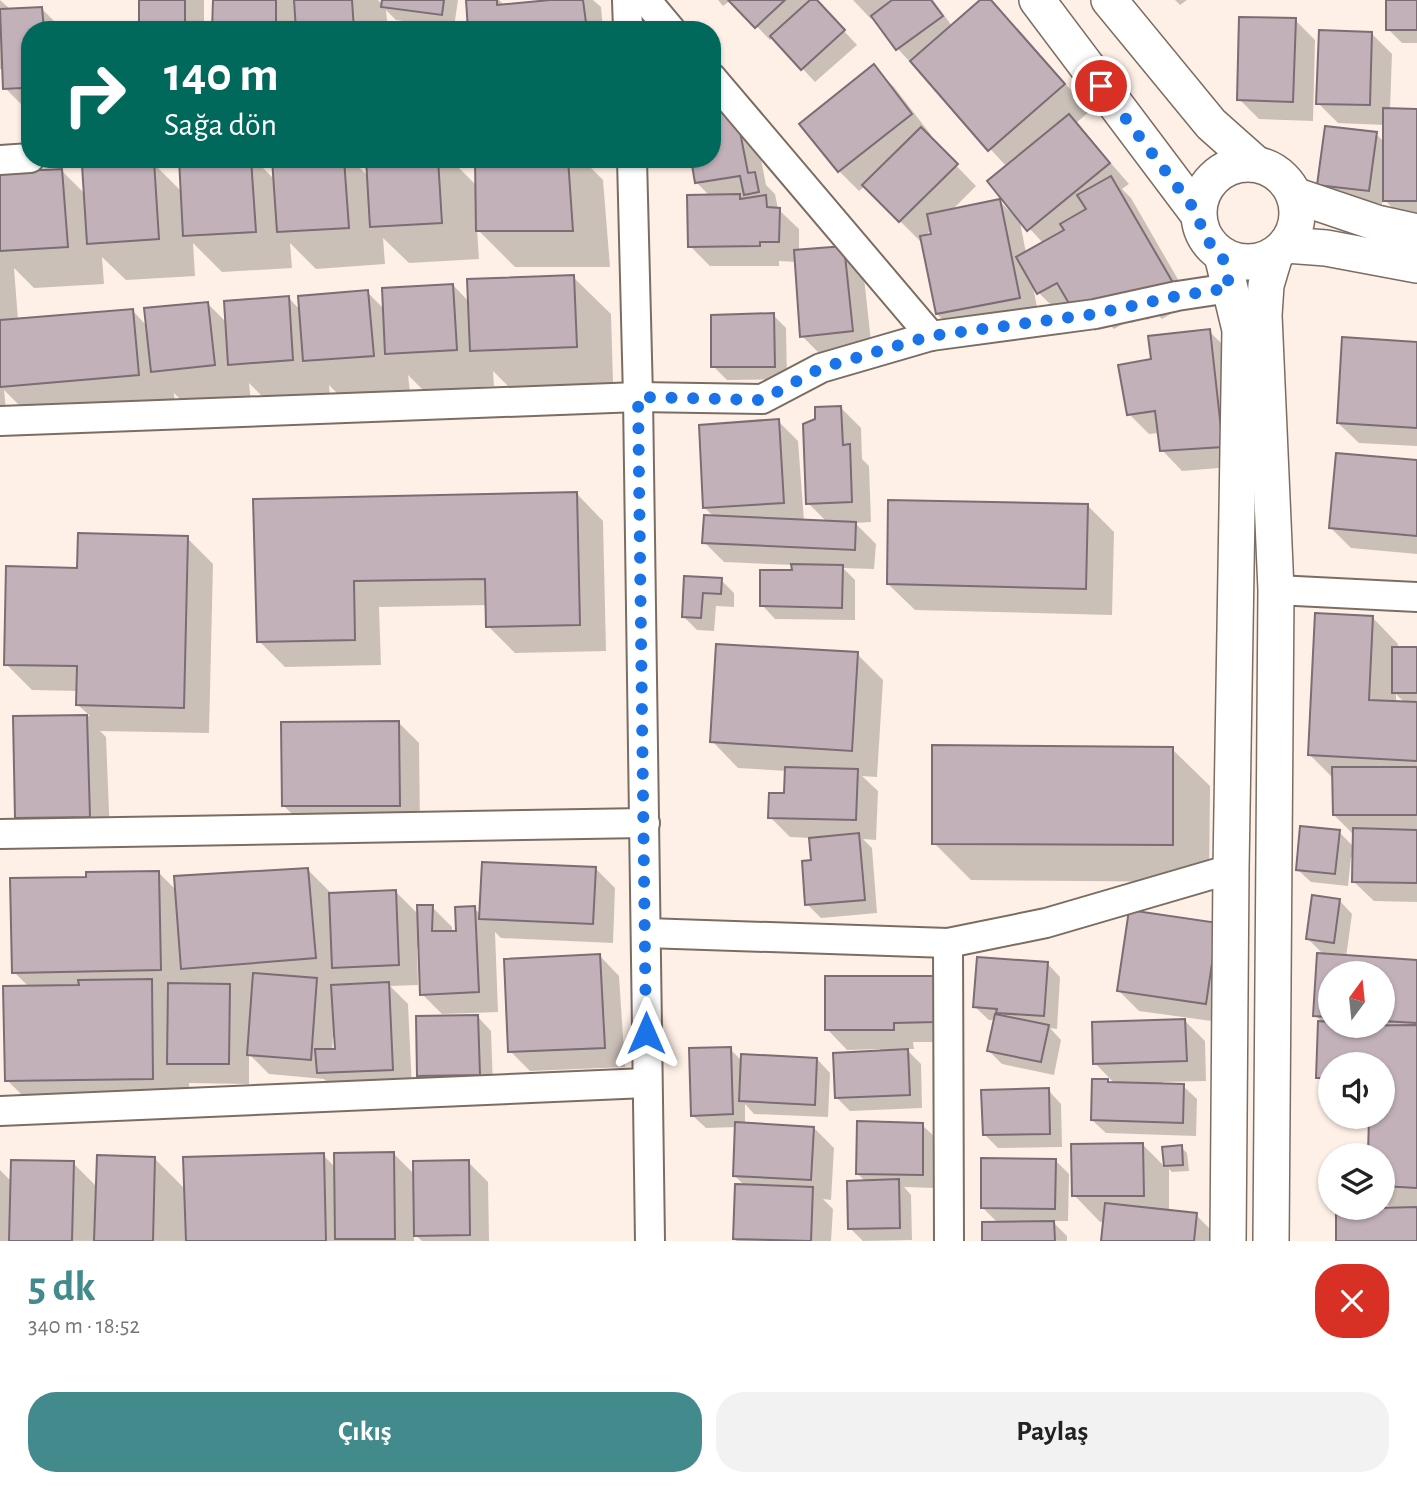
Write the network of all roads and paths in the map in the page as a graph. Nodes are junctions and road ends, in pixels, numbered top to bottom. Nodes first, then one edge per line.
1 (627, 0) edge
2 (646, 0) edge
3 (1037, 0) edge
4 (1109, 0) edge
5 (628, 21) edge
6 (664, 21) edge
7 (721, 89) edge
8 (21, 159) edge
9 (0, 160) edge
10 (1256, 164) junction
11 (632, 168) edge
12 (1294, 194) junction
13 (1198, 214) junction
14 (1417, 232) edge
15 (1281, 250) junction
16 (1417, 265) edge
17 (1226, 271) junction
18 (930, 336) junction
19 (638, 397) junction
20 (0, 421) edge
21 (1276, 590) junction
22 (1417, 597) edge
23 (645, 823) junction
24 (0, 834) edge
25 (1231, 869) junction
26 (646, 933) junction
27 (948, 943) junction
28 (646, 1083) junction
29 (0, 1111) edge
30 (650, 1241) edge
31 (949, 1241) edge
32 (1228, 1241) edge
33 (1271, 1241) edge

1 - 5 street
2 - 6 street
3 - 13 street
4 - 10 street
7 - 18 street
8 - 9 street
10 - 12 street
10 - 13 street
11 - 19 street
12 - 14 street
12 - 15 street
13 - 17 street
15 - 16 street
15 - 17 street
15 - 21 street
17 - 18 street
17 - 25 street
18 - 19 street
19 - 20 street
19 - 23 street
21 - 22 street
21 - 33 street
23 - 24 street
23 - 26 street
25 - 27 street
25 - 32 street
26 - 27 street
26 - 28 street
27 - 31 street
28 - 29 street
28 - 30 street

